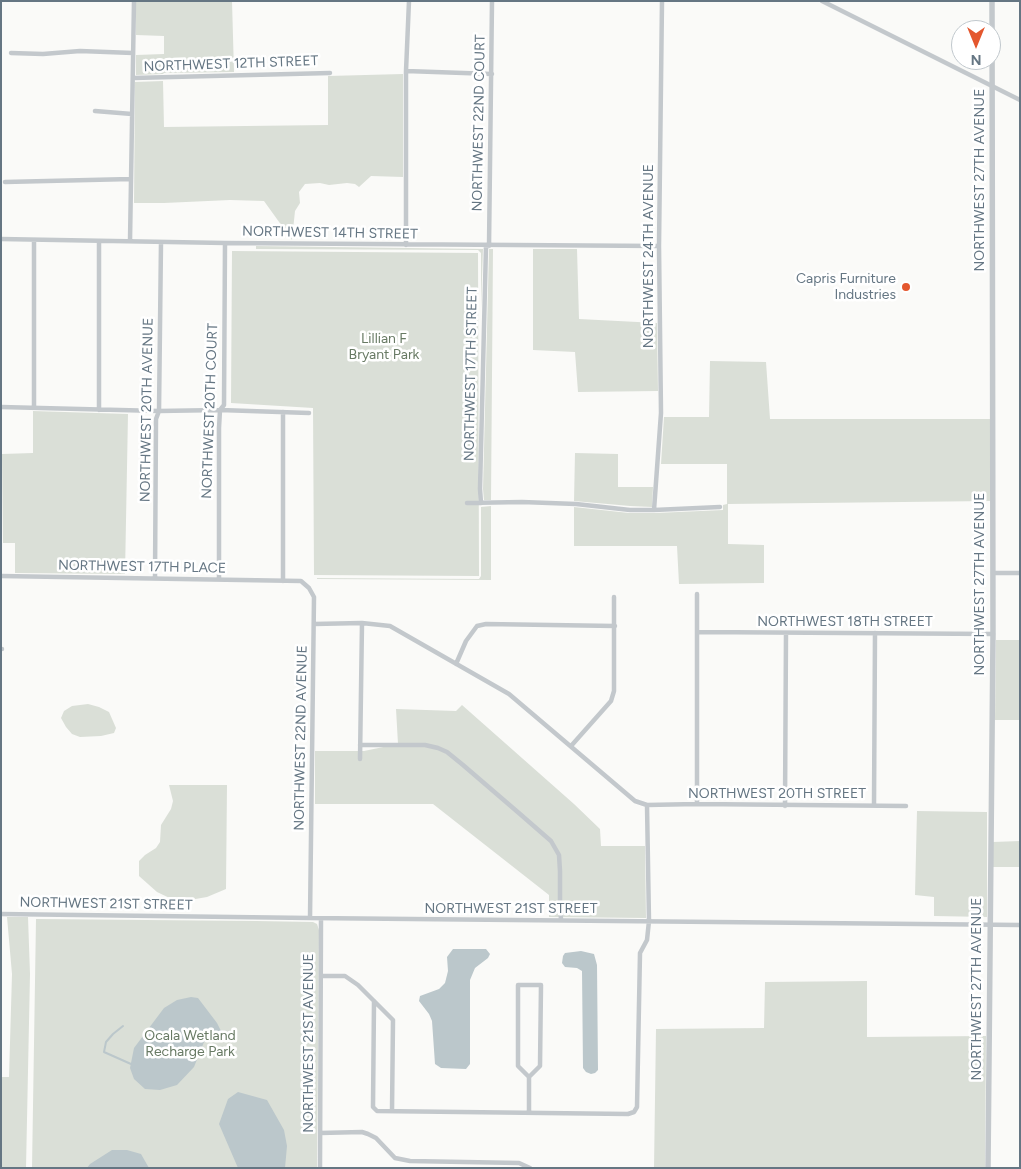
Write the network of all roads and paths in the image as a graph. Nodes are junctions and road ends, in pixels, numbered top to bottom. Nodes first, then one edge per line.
1 (134, 1) edge
2 (409, 1) edge
3 (492, 1) edge
4 (662, 1) edge
5 (822, 1) edge
6 (992, 1) edge
7 (11, 53) dead end
8 (133, 53) junction
9 (406, 70) junction
10 (330, 73) dead end
11 (492, 74) junction
12 (133, 78) junction
13 (993, 86) junction
14 (1020, 100) edge
15 (95, 111) dead end
16 (132, 114) junction
17 (131, 179) junction
18 (5, 182) dead end
19 (1, 239) edge
20 (34, 240) junction
21 (99, 241) junction
22 (130, 241) junction
23 (161, 242) junction
24 (225, 243) junction
25 (406, 244) junction
26 (488, 246) junction
27 (659, 246) junction
28 (1, 407) edge
29 (34, 408) junction
30 (99, 410) junction
31 (220, 410) junction
32 (159, 411) junction
33 (284, 412) junction
34 (309, 413) dead end
35 (467, 503) dead end
36 (481, 503) junction
37 (720, 507) dead end
38 (654, 510) junction
39 (1020, 573) edge
40 (993, 574) junction
41 (1, 576) edge
42 (155, 578) junction
43 (219, 579) junction
44 (283, 581) junction
45 (697, 594) dead end
46 (614, 597) dead end
47 (362, 623) junction
48 (314, 624) junction
49 (615, 626) junction
50 (698, 632) junction
51 (786, 633) junction
52 (875, 633) junction
53 (993, 634) junction
54 (456, 664) junction
55 (360, 745) junction
56 (571, 746) junction
57 (360, 759) dead end
58 (697, 804) junction
59 (647, 805) junction
60 (874, 805) junction
61 (785, 806) junction
62 (906, 806) dead end
63 (1, 914) edge
64 (310, 918) junction
65 (321, 918) junction
66 (562, 920) junction
67 (649, 921) junction
68 (990, 925) junction
69 (1020, 925) edge
70 (321, 976) junction
71 (374, 1001) junction
72 (529, 1077) junction
73 (392, 1111) junction
74 (529, 1113) junction
75 (320, 1132) junction
76 (473, 1165) edge
77 (320, 1168) edge
78 (530, 1168) edge
79 (988, 1168) edge

1 - 8 street
2 - 9 street
3 - 11 street, NORTHWEST 22ND COURT
4 - 27 street, NORTHWEST 24TH AVENUE
5 - 13 street
6 - 13 street, NORTHWEST 27TH AVENUE
7 - 8 street, NORTHWEST 12TH STREET
8 - 12 street
9 - 11 street
9 - 25 street
10 - 12 street, NORTHWEST 12TH STREET
11 - 26 street, NORTHWEST 22ND COURT
12 - 16 street
13 - 14 street
13 - 40 street, NORTHWEST 27TH AVENUE
15 - 16 street
16 - 17 street
17 - 18 street
17 - 22 street
19 - 20 street, NORTHWEST 14TH STREET
20 - 21 street, NORTHWEST 14TH STREET
20 - 29 street
21 - 22 street, NORTHWEST 14TH STREET
21 - 30 street
22 - 23 street, NORTHWEST 14TH STREET
23 - 24 street, NORTHWEST 14TH STREET
23 - 32 street, NORTHWEST 20TH AVENUE
24 - 25 street, NORTHWEST 14TH STREET
24 - 31 street, NORTHWEST 20TH COURT
25 - 26 street, NORTHWEST 14TH STREET
26 - 27 street, NORTHWEST 14TH STREET
26 - 36 street, NORTHWEST 17TH STREET
27 - 38 street, NORTHWEST 24TH AVENUE
28 - 29 street
29 - 30 street
30 - 32 street
31 - 32 street
31 - 33 street
31 - 43 street, NORTHWEST 20TH COURT
32 - 42 street, NORTHWEST 20TH AVENUE
33 - 34 street
33 - 44 street
35 - 36 street
36 - 38 street
37 - 38 street
39 - 40 street
40 - 53 street, NORTHWEST 27TH AVENUE
41 - 42 street, NORTHWEST 17TH PLACE
42 - 43 street, NORTHWEST 17TH PLACE
43 - 44 street, NORTHWEST 17TH PLACE
44 - 48 street, NORTHWEST 22ND AVENUE
45 - 50 street
46 - 49 street
47 - 48 street
47 - 54 street
47 - 55 street
48 - 64 street, NORTHWEST 22ND AVENUE
49 - 54 street
49 - 56 street
50 - 51 street, NORTHWEST 18TH STREET
50 - 58 street
51 - 52 street, NORTHWEST 18TH STREET
51 - 61 street
52 - 53 street, NORTHWEST 18TH STREET
52 - 60 street
53 - 68 street, NORTHWEST 27TH AVENUE
54 - 56 street
55 - 57 street
55 - 66 street
56 - 59 street
58 - 59 street, NORTHWEST 20TH STREET
58 - 61 street, NORTHWEST 20TH STREET
59 - 67 street
60 - 61 street, NORTHWEST 20TH STREET
60 - 62 street, NORTHWEST 20TH STREET
63 - 64 street, NORTHWEST 21ST STREET
64 - 65 street, NORTHWEST 21ST STREET
65 - 66 street, NORTHWEST 21ST STREET
65 - 70 street, NORTHWEST 21ST AVENUE
66 - 67 street, NORTHWEST 21ST STREET
67 - 68 street, NORTHWEST 21ST STREET
67 - 74 street
68 - 69 street, NORTHWEST 21ST STREET
68 - 79 street, NORTHWEST 27TH AVENUE
70 - 71 street
70 - 75 street, NORTHWEST 21ST AVENUE
71 - 73 street
71 - 73 street
72 - 72 street
72 - 74 street
73 - 74 street
75 - 76 street
75 - 77 street, NORTHWEST 21ST AVENUE
76 - 78 street

